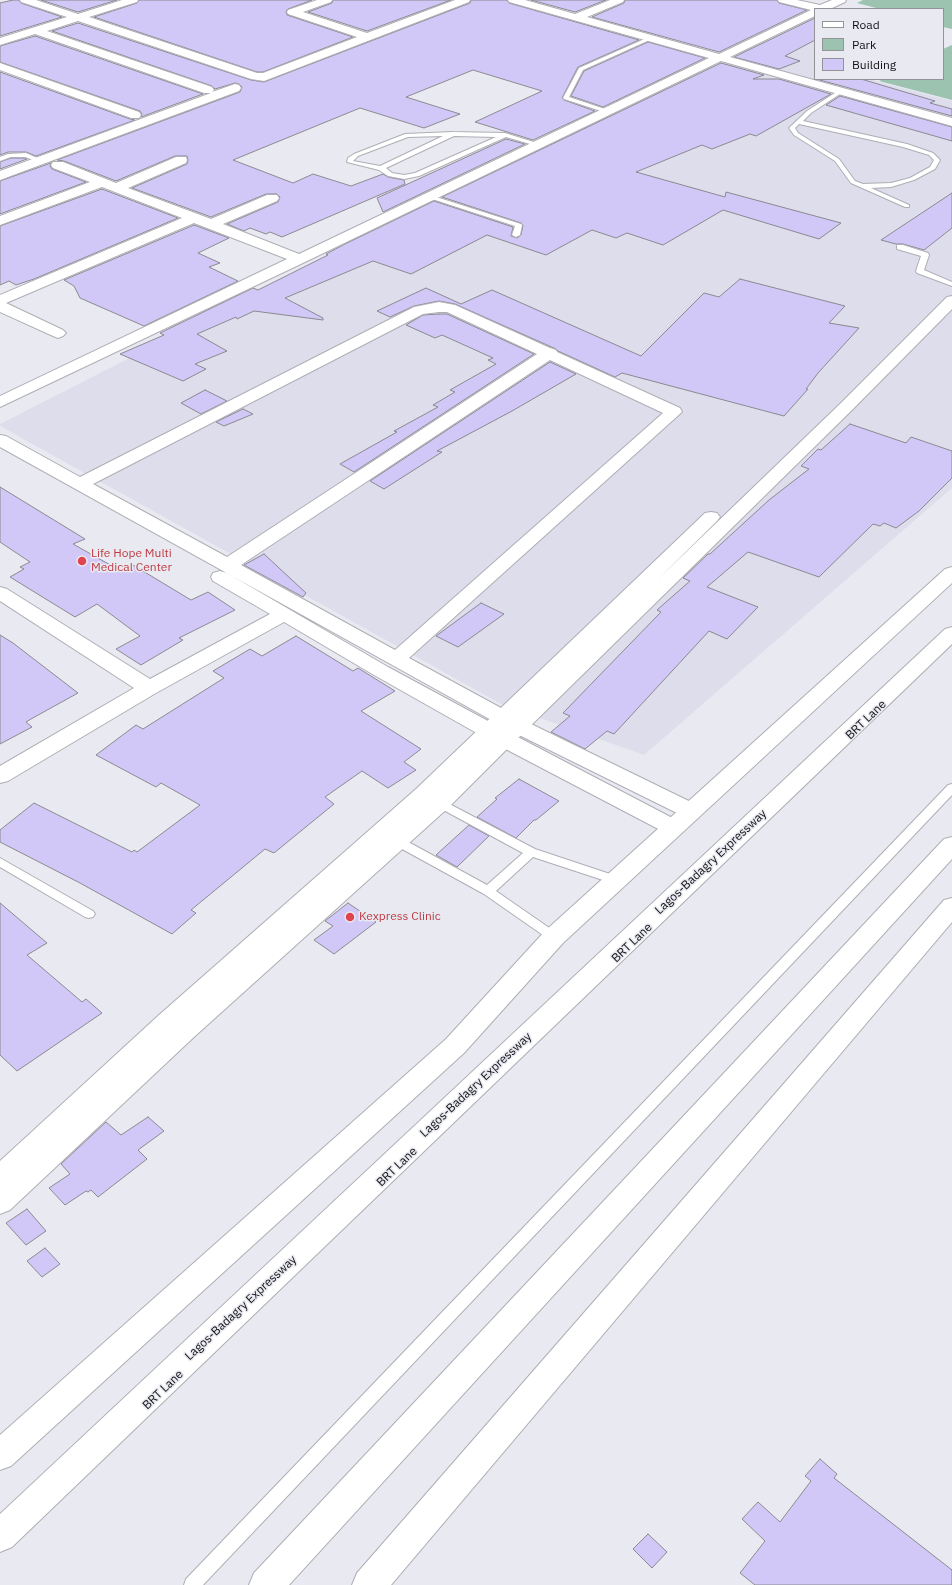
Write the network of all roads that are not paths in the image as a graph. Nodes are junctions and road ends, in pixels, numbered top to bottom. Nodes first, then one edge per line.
1 (25, 0) edge
2 (133, 0) edge
3 (327, 0) edge
4 (465, 0) edge
5 (513, 0) edge
6 (619, 0) edge
7 (783, 0) edge
8 (840, 0) edge
9 (817, 8) edge
10 (823, 8) edge
11 (814, 12) edge
12 (577, 17) junction
13 (77, 18) junction
14 (36, 31) junction
15 (368, 37) junction
16 (651, 38) junction
17 (3, 39) edge
18 (720, 57) junction
19 (0, 66) edge
20 (814, 70) edge
21 (795, 79) junction
22 (235, 88) dead end
23 (208, 90) dead end
24 (841, 91) junction
25 (606, 112) junction
26 (135, 115) dead end
27 (797, 122) junction
28 (952, 122) edge
29 (453, 134) junction
30 (505, 135) junction
31 (537, 144) junction
32 (0, 159) edge
33 (181, 160) dead end
34 (41, 161) junction
35 (58, 165) dead end
36 (381, 168) junction
37 (0, 176) edge
38 (102, 182) junction
39 (860, 186) junction
40 (116, 188) junction
41 (431, 196) junction
42 (272, 198) dead end
43 (907, 206) dead end
44 (194, 218) junction
45 (0, 221) edge
46 (212, 224) junction
47 (516, 235) dead end
48 (900, 246) dead end
49 (300, 259) junction
50 (952, 284) edge
51 (0, 300) edge
52 (952, 300) edge
53 (0, 306) edge
54 (58, 333) dead end
55 (550, 353) junction
56 (0, 402) edge
57 (0, 440) edge
58 (0, 456) edge
59 (78, 484) junction
60 (228, 565) junction
61 (952, 573) edge
62 (0, 593) edge
63 (283, 615) junction
64 (952, 633) edge
65 (952, 639) edge
66 (396, 659) junction
67 (150, 688) junction
68 (503, 727) junction
69 (0, 776) edge
70 (952, 788) edge
71 (440, 803) junction
72 (691, 811) junction
73 (672, 827) junction
74 (397, 841) junction
75 (952, 845) edge
76 (531, 852) junction
77 (0, 862) edge
78 (614, 880) junction
79 (488, 891) junction
80 (952, 906) edge
81 (88, 914) dead end
82 (554, 937) junction
83 (0, 1178) edge
84 (0, 1202) edge
85 (0, 1455) edge
86 (50, 1490) junction
87 (0, 1532) edge
88 (0, 1536) edge
89 (0, 1547) edge
90 (270, 1582) edge
91 (192, 1585) edge
92 (369, 1585) edge

1 - 13 main road
2 - 13 main road
3 - 15 main road
4 - 15 main road
5 - 12 main road
6 - 12 main road
7 - 9 main road
8 - 10 main road
11 - 18 main road
12 - 16 main road
13 - 14 main road
13 - 15 main road
14 - 17 main road
14 - 23 main road
16 - 18 main road
16 - 25 lane
18 - 21 main road
18 - 25 main road
19 - 26 main road
20 - 21 main road
21 - 24 main road
22 - 34 main road
24 - 27 lane
24 - 28 main road
25 - 31 main road
27 - 39 lane
27 - 39 lane
29 - 30 lane
29 - 36 lane
29 - 36 lane
30 - 31 lane
30 - 36 lane
31 - 41 main road
32 - 34 lane
33 - 40 main road
34 - 37 main road
35 - 38 main road
38 - 40 main road
38 - 45 main road
39 - 43 lane
40 - 44 main road
41 - 47 lane
41 - 49 main road
42 - 46 main road
44 - 46 main road
44 - 51 main road
46 - 49 main road
48 - 50 lane
49 - 56 main road
50 - 68 main road
52 - 68 main road
53 - 54 main road
55 - 59 main road
55 - 60 main road
55 - 66 main road
57 - 59 main road
58 - 63 main road
59 - 60 main road
60 - 66 main road
61 - 72 main road
62 - 67 main road
63 - 67 main road
63 - 68 main road
64 - 86 main road, Lagos-Badagry Expressway
65 - 89 lane, BRT Lane
66 - 68 main road
67 - 69 main road
68 - 71 main road
68 - 72 main road
68 - 73 main road
68 - 83 main road
70 - 91 lane
71 - 74 main road
71 - 76 lane
72 - 73 main road
73 - 78 main road
74 - 79 lane
74 - 84 main road
75 - 90 main road
76 - 78 lane
76 - 79 lane
77 - 81 lane
78 - 82 main road
79 - 82 lane
80 - 92 main road
82 - 85 main road
86 - 87 main road
86 - 88 main road, Lagos-Badagry Expressway

